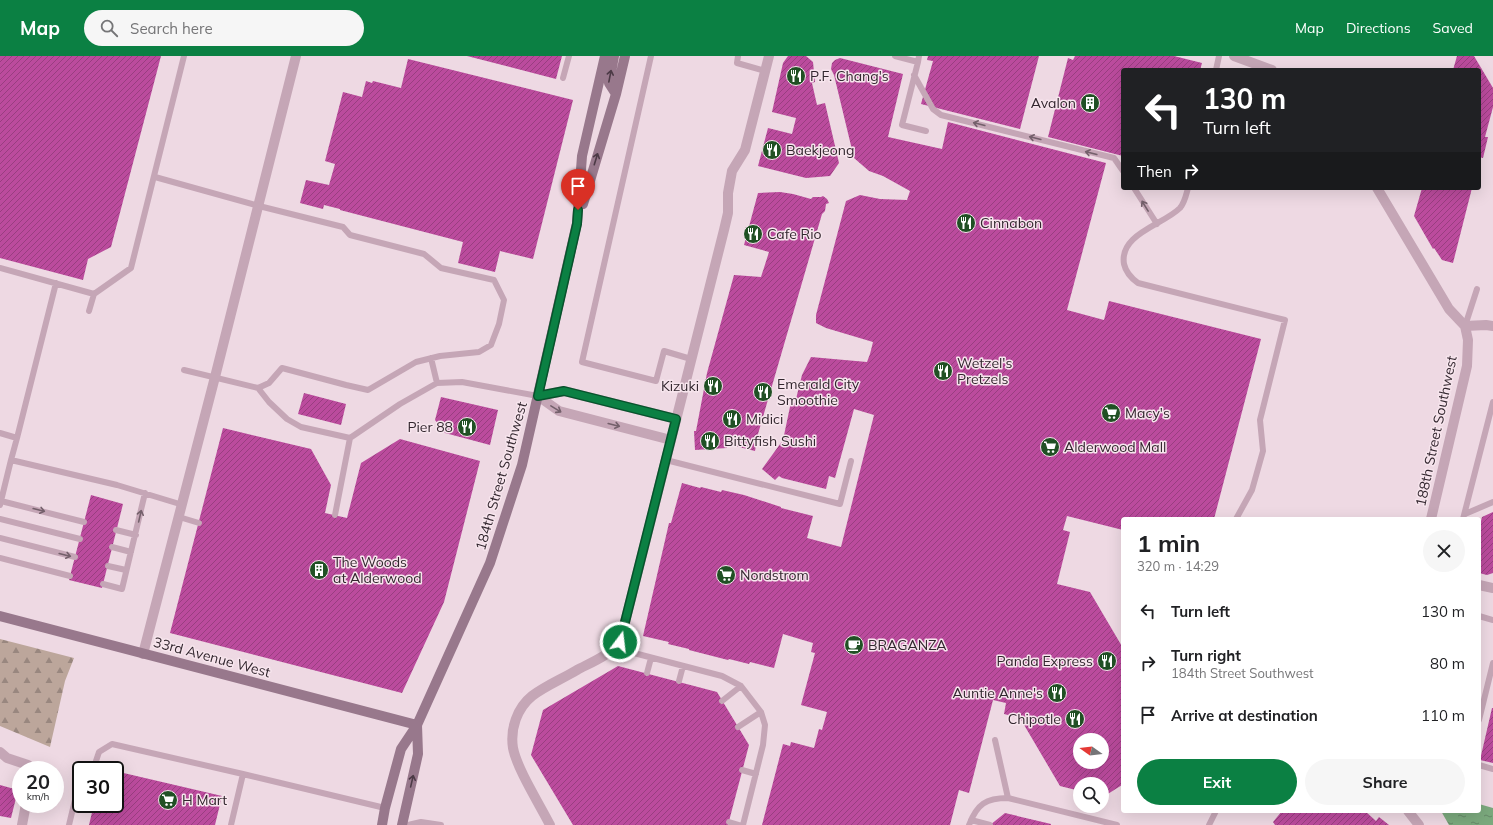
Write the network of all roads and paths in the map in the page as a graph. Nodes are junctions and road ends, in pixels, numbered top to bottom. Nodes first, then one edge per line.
1 (184, 56) edge
2 (296, 56) edge
3 (569, 56) edge
4 (604, 56) edge
5 (614, 56) edge
6 (625, 56) edge
7 (651, 56) edge
8 (738, 56) edge
9 (769, 56) edge
10 (895, 56) edge
11 (1219, 56) edge
12 (1234, 56) edge
13 (918, 59) edge
14 (1216, 68) edge
15 (1267, 68) edge
16 (766, 71) junction
17 (914, 75) junction
18 (563, 78) dead end
19 (616, 94) junction
20 (926, 131) dead end
21 (1121, 168) edge
22 (155, 177) junction
23 (1135, 190) edge
24 (1187, 190) edge
25 (1378, 190) edge
26 (259, 206) junction
27 (577, 224) junction
28 (1157, 224) junction
29 (0, 268) edge
30 (56, 283) junction
31 (1476, 289) dead end
32 (94, 294) junction
33 (89, 311) dead end
34 (1464, 326) junction
35 (1493, 326) edge
36 (430, 358) junction
37 (691, 359) junction
38 (184, 370) dead end
39 (215, 377) junction
40 (438, 383) junction
41 (258, 388) junction
42 (538, 396) junction
43 (1493, 402) edge
44 (676, 419) junction
45 (0, 433) edge
46 (17, 438) junction
47 (350, 438) junction
48 (671, 440) junction
49 (11, 460) junction
50 (666, 460) junction
51 (851, 461) dead end
52 (145, 493) junction
53 (1493, 502) edge
54 (1, 503) edge
55 (182, 505) junction
56 (335, 515) dead end
57 (179, 517) junction
58 (1237, 517) edge
59 (1431, 517) edge
60 (1464, 517) edge
61 (0, 519) edge
62 (84, 522) dead end
63 (199, 524) dead end
64 (116, 530) dead end
65 (136, 535) junction
66 (0, 538) edge
67 (80, 539) dead end
68 (112, 547) dead end
69 (131, 552) junction
70 (75, 557) dead end
71 (0, 558) edge
72 (108, 566) dead end
73 (126, 570) junction
74 (70, 576) dead end
75 (103, 584) dead end
76 (1481, 585) edge
77 (1493, 588) edge
78 (0, 616) edge
79 (1481, 617) edge
80 (1493, 620) edge
81 (616, 646) junction
82 (143, 654) junction
83 (651, 658) junction
84 (1493, 663) edge
85 (683, 666) junction
86 (647, 673) dead end
87 (679, 681) dead end
88 (741, 686) junction
89 (722, 701) dead end
90 (761, 712) junction
91 (1481, 712) edge
92 (417, 725) junction
93 (738, 727) dead end
94 (995, 740) dead end
95 (0, 752) edge
96 (16, 761) edge
97 (96, 761) edge
98 (1481, 766) edge
99 (1493, 769) edge
100 (742, 770) dead end
101 (243, 774) junction
102 (756, 774) junction
103 (1008, 798) junction
104 (385, 808) junction
105 (72, 812) edge
106 (24, 813) edge
107 (1215, 813) edge
108 (1410, 813) edge
109 (729, 822) dead end
110 (970, 823) edge
111 (433, 824) edge
112 (22, 825) edge
113 (69, 825) edge
114 (231, 825) edge
115 (382, 825) edge
116 (402, 825) edge
117 (408, 825) edge
118 (441, 825) edge
119 (550, 825) edge
120 (738, 825) edge
121 (743, 825) edge
122 (990, 825) edge
123 (1117, 825) edge
124 (1209, 825) edge
125 (1419, 825) edge

1 - 22 lane
2 - 26 street
3 - 18 lane
4 - 27 main road, 184th Street Southwest
19 -> 5 main road
6 - 19 main road, 184th Street Southwest
7 - 37 lane
8 - 16 lane
9 - 16 street
10 - 13 lane
11 - 14 lane
12 - 15 street
13 - 17 lane
16 - 37 street
17 - 20 lane
21 -> 17 lane
27 -> 19 main road, 184th Street Southwest
22 - 26 lane
22 - 32 lane
28 -> 23 lane
24 - 28 lane
25 - 34 street
26 - 36 lane
26 - 39 street
27 - 42 main road, 184th Street Southwest
28 - 58 lane
29 - 30 lane
30 - 32 lane
30 - 46 lane
31 - 34 lane
32 - 33 lane
34 - 35 street
34 - 59 street, 188th Street Southwest
36 - 40 lane
36 - 41 lane
37 - 44 street
38 - 39 lane
39 - 41 lane
39 - 55 street
40 - 42 lane
40 - 47 lane
41 - 47 lane
42 - 44 street
42 -> 48 street
42 - 92 main road, 184th Street Southwest
43 - 60 lane
44 - 48 street
45 - 46 lane
46 - 49 lane
47 - 56 lane
48 - 50 street
49 - 52 lane
49 - 54 lane
50 - 51 lane
50 - 81 street
52 - 55 lane
65 -> 52 lane
53 - 60 lane
54 -> 62 lane
55 - 57 street
57 - 63 lane
57 - 82 street
61 - 67 lane
64 - 65 lane
65 - 69 lane
66 -> 70 lane
68 - 69 lane
69 - 73 lane
71 - 74 lane
72 - 73 lane
73 - 75 lane
76 - 77 street
78 - 82 main road, 33rd Avenue West
79 - 80 lane
81 - 83 lane
81 - 119 street
82 - 92 main road, 33rd Avenue West
83 - 85 lane
83 - 86 lane
84 - 91 lane
85 - 87 lane
85 - 88 lane
88 - 89 lane
88 - 90 lane
90 - 93 lane
90 - 102 lane
92 - 104 main road, 184th Street Southwest
116 -> 92 main road, 184th Street Southwest
94 - 103 lane
95 - 96 street
97 - 101 lane
98 - 99 lane
100 - 102 lane
101 - 104 lane
101 - 114 lane
102 - 121 lane
103 - 110 lane
103 - 123 lane
104 - 115 main road, 184th Street Southwest
105 - 113 lane
106 - 112 street
107 - 124 lane
108 - 125 street
109 - 120 lane
110 - 122 lane
111 - 117 lane
111 - 118 lane

